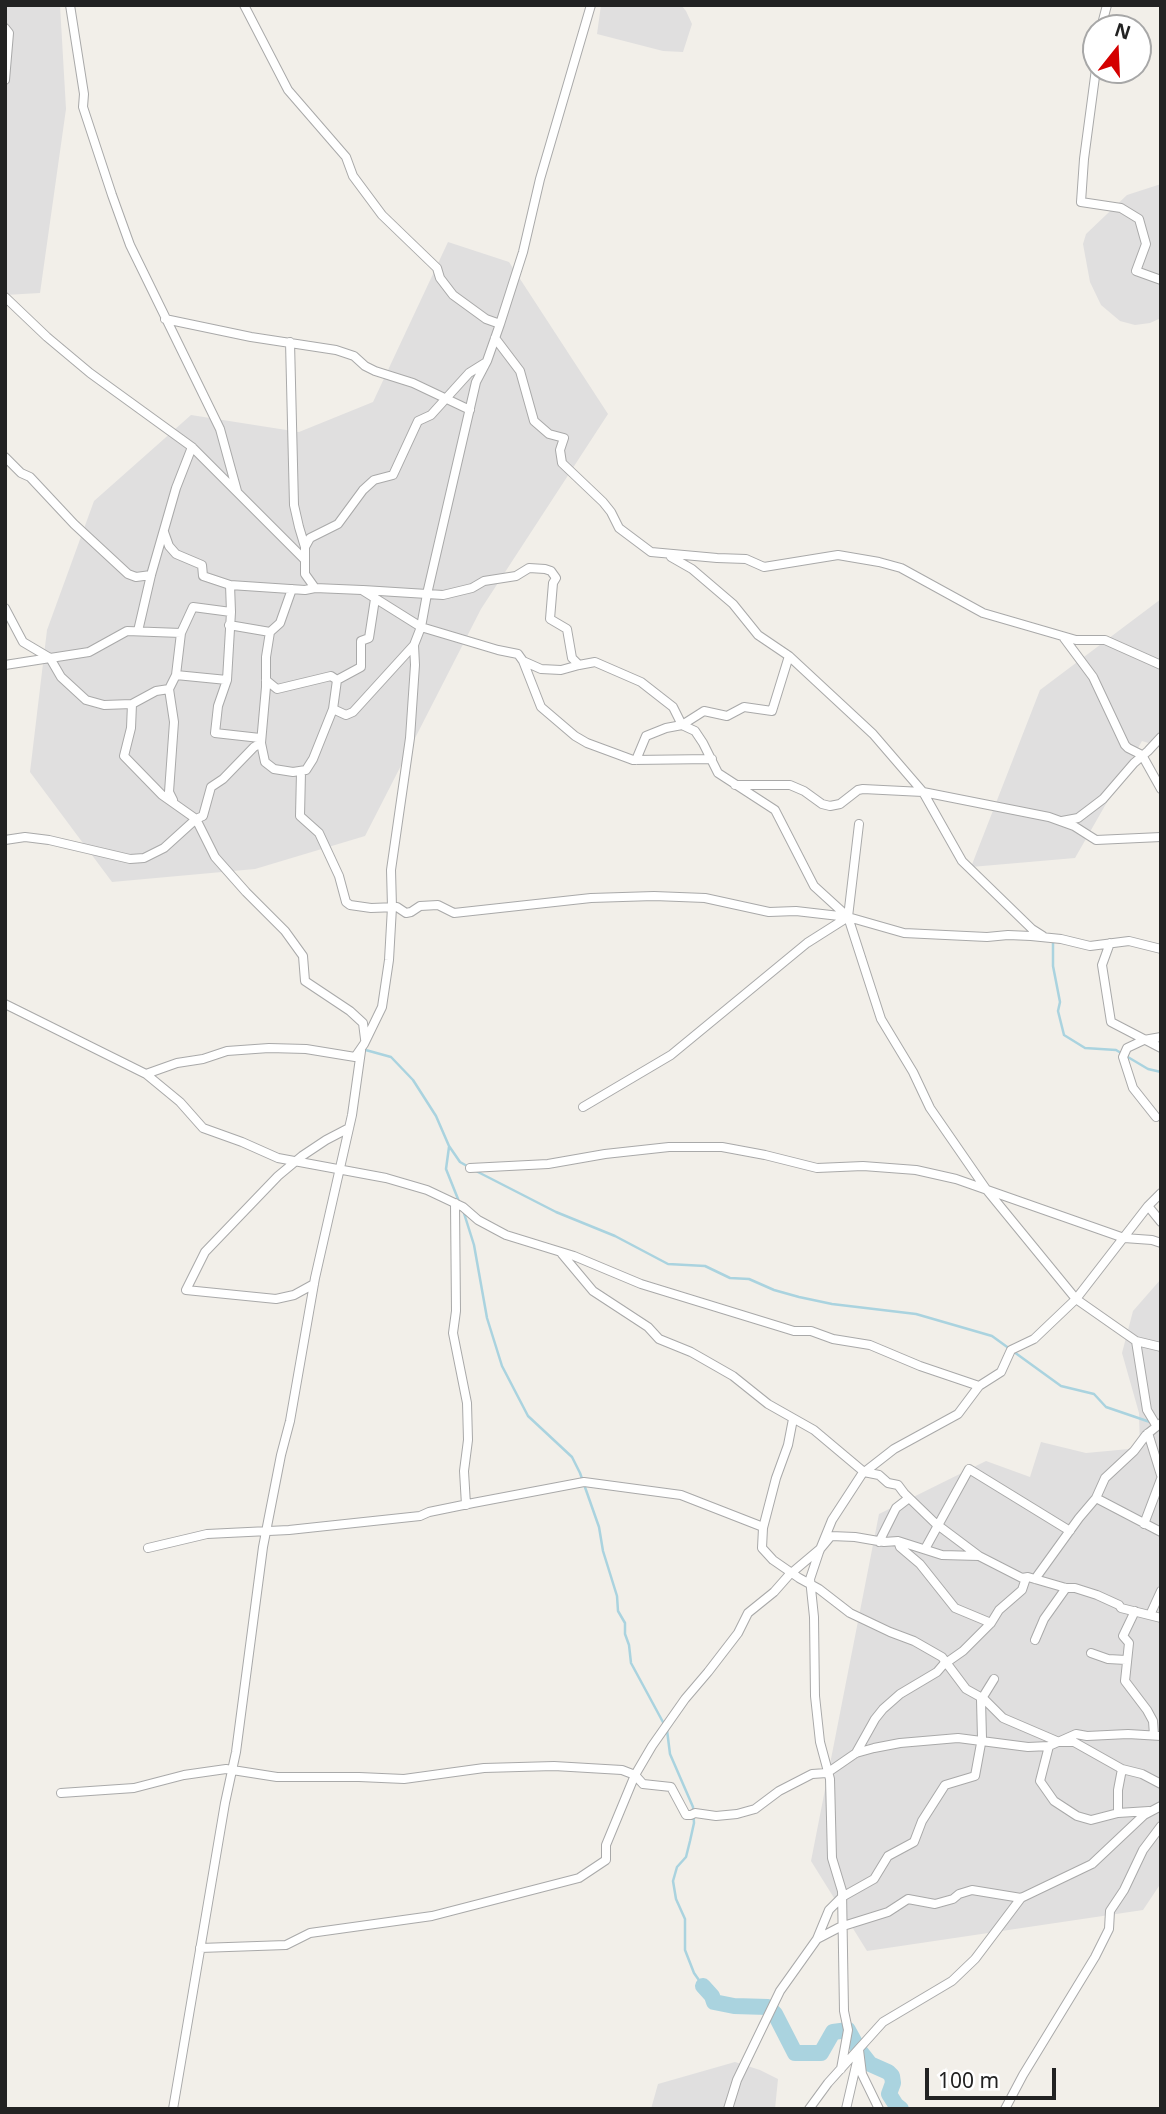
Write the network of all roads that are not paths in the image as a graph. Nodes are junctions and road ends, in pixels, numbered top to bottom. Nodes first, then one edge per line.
1 (70, 5) edge
2 (244, 5) edge
3 (591, 5) edge
4 (5, 28) edge
5 (5, 80) edge
6 (1094, 84) edge
7 (1161, 280) edge
8 (5, 297) edge
9 (9, 305) edge
10 (165, 319) junction
11 (500, 324) junction
12 (495, 338) junction
13 (290, 342) junction
14 (487, 361) junction
15 (445, 400) junction
16 (470, 410) junction
17 (192, 447) junction
18 (5, 457) edge
19 (237, 491) junction
20 (164, 532) junction
21 (305, 547) junction
22 (667, 554) junction
23 (305, 559) junction
24 (151, 575) junction
25 (230, 585) junction
26 (315, 588) junction
27 (292, 589) junction
28 (362, 590) junction
29 (427, 594) junction
30 (374, 599) junction
31 (5, 608) edge
32 (231, 612) junction
33 (229, 625) junction
34 (421, 627) junction
35 (138, 631) junction
36 (270, 632) junction
37 (181, 633) junction
38 (1064, 637) junction
39 (414, 645) junction
40 (789, 656) junction
41 (50, 658) junction
42 (523, 661) junction
43 (1161, 664) edge
44 (5, 665) edge
45 (579, 665) junction
46 (176, 675) junction
47 (227, 680) junction
48 (266, 680) junction
49 (337, 680) junction
50 (169, 689) junction
51 (132, 704) junction
52 (333, 709) junction
53 (682, 725) junction
54 (1161, 737) edge
55 (261, 740) junction
56 (1142, 755) junction
57 (712, 759) junction
58 (636, 760) junction
59 (301, 772) junction
60 (735, 785) junction
61 (1161, 789) edge
62 (923, 792) junction
63 (178, 808) junction
64 (195, 819) junction
65 (1062, 821) junction
66 (859, 824) dead end
67 (1161, 837) edge
68 (5, 841) edge
69 (392, 907) junction
70 (848, 917) junction
71 (1046, 937) junction
72 (1110, 943) junction
73 (1161, 949) edge
74 (5, 1003) edge
75 (1161, 1037) edge
76 (1144, 1040) junction
77 (363, 1045) junction
78 (1161, 1048) edge
79 (146, 1074) junction
80 (583, 1107) dead end
81 (1156, 1117) dead end
82 (349, 1128) junction
83 (296, 1162) junction
84 (470, 1168) dead end
85 (340, 1169) junction
86 (986, 1189) junction
87 (1161, 1193) edge
88 (455, 1203) junction
89 (1148, 1206) junction
90 (1161, 1222) edge
91 (1124, 1238) junction
92 (1161, 1243) edge
93 (561, 1253) junction
94 (314, 1284) junction
95 (1076, 1299) junction
96 (1136, 1341) junction
97 (1161, 1348) edge
98 (979, 1386) junction
99 (793, 1419) junction
100 (1159, 1424) edge
101 (1148, 1433) junction
102 (864, 1472) junction
103 (1161, 1477) edge
104 (908, 1498) junction
105 (1096, 1498) junction
106 (466, 1505) junction
107 (1144, 1524) junction
108 (939, 1526) junction
109 (763, 1527) junction
110 (266, 1530) junction
111 (1070, 1531) junction
112 (1161, 1532) edge
113 (898, 1541) junction
114 (879, 1542) junction
115 (148, 1548) dead end
116 (821, 1548) junction
117 (925, 1549) junction
118 (979, 1556) junction
119 (791, 1573) junction
120 (1030, 1578) junction
121 (810, 1584) junction
122 (1066, 1587) junction
123 (1161, 1591) edge
124 (1135, 1611) junction
125 (1150, 1615) junction
126 (1161, 1618) edge
127 (991, 1623) junction
128 (1035, 1640) dead end
129 (1091, 1653) dead end
130 (1126, 1660) junction
131 (946, 1663) junction
132 (994, 1679) dead end
133 (982, 1698) junction
134 (1157, 1736) edge
135 (981, 1741) junction
136 (1059, 1742) junction
137 (1049, 1746) junction
138 (856, 1754) junction
139 (1122, 1769) junction
140 (232, 1770) junction
141 (829, 1772) junction
142 (635, 1775) junction
143 (1161, 1784) edge
144 (61, 1793) dead end
145 (1161, 1806) edge
146 (1152, 1811) junction
147 (1118, 1813) junction
148 (1161, 1826) edge
149 (842, 1898) junction
150 (1021, 1898) junction
151 (842, 1926) junction
152 (817, 1939) junction
153 (200, 1948) junction
154 (859, 2050) junction
155 (841, 2069) junction
156 (173, 2109) edge
157 (728, 2109) edge
158 (809, 2109) edge
159 (846, 2109) edge
160 (879, 2109) edge
161 (1005, 2109) edge

1 - 10 street
2 - 11 street
3 - 11 street
4 - 5 street
6 - 7 street
8 - 9 street
9 - 17 street
10 - 13 street
10 - 19 street
11 - 12 street
12 - 14 street
12 - 22 street
13 - 15 street
13 - 21 street
14 - 15 street
14 - 16 street
15 - 16 street
15 - 21 street
16 - 29 street
17 - 19 street
17 - 20 street
18 - 24 street
19 - 23 street
20 - 24 street
20 - 25 street
21 - 23 street
22 - 38 street
22 - 40 street
23 - 26 street
24 - 35 street
25 - 27 street
25 - 32 street
26 - 27 street
26 - 28 street
27 - 36 street
28 - 29 street
28 - 30 street
29 - 34 street
29 - 45 street
30 - 34 street
30 - 49 street
31 - 41 street
32 - 33 street
32 - 37 street
33 - 36 street
33 - 47 street
34 - 39 street
34 - 42 street
35 - 37 street
35 - 41 street
36 - 48 street
37 - 46 street
38 - 43 street
38 - 56 street
39 - 52 street
39 - 69 street
40 - 53 street
40 - 62 street
41 - 44 street
41 - 51 street
42 - 45 street
42 - 58 street
45 - 53 street
46 - 47 street
46 - 50 street
47 - 55 street
48 - 49 street
48 - 55 street
49 - 52 street
50 - 51 street
50 - 63 street
51 - 63 street
52 - 59 street
53 - 57 street
53 - 58 street
54 - 56 street
55 - 59 street
55 - 64 street
56 - 61 street
56 - 65 street
57 - 58 street
57 - 60 street
59 - 69 street
60 - 62 street
60 - 70 street
62 - 65 street
62 - 71 street
63 - 64 street
64 - 68 street
64 - 77 street
65 - 67 street
66 - 70 street
69 - 70 street
69 - 77 street
70 - 71 street
70 - 80 street
70 - 86 street
71 - 72 street
72 - 73 street
72 - 76 street
74 - 79 street
75 - 76 street
76 - 78 street
76 - 81 street
77 - 79 street
77 - 82 street
79 - 83 street
82 - 83 street
82 - 85 street
83 - 85 street
83 - 94 street
84 - 86 street
85 - 88 street
85 - 94 street
86 - 91 street
86 - 95 street
87 - 89 street
88 - 93 street
88 - 106 street
89 - 90 street
89 - 91 street
91 - 92 street
91 - 95 street
93 - 98 street
93 - 99 street
94 - 110 street
95 - 96 street
95 - 98 street
96 - 97 street
96 - 100 street
98 - 102 street
99 - 102 street
99 - 109 street
100 - 101 street
101 - 103 street
101 - 105 street
102 - 104 street
102 - 116 street
103 - 107 street
104 - 108 street
104 - 114 street
105 - 107 street
105 - 111 street
106 - 109 street
106 - 110 street
107 - 112 street
108 - 111 street
108 - 117 street
108 - 118 street
109 - 119 street
110 - 115 street
110 - 140 street
111 - 120 street
113 - 114 street
113 - 117 street
113 - 127 street
114 - 116 street
116 - 119 street
116 - 121 street
117 - 118 street
118 - 120 street
119 - 121 street
119 - 142 street
120 - 122 street
120 - 127 street
121 - 131 street
121 - 141 street
122 - 124 street
122 - 128 street
123 - 125 street
124 - 125 street
124 - 130 street
125 - 126 street
127 - 131 street
129 - 130 street
130 - 134 street
131 - 133 street
131 - 138 street
132 - 133 street
133 - 135 street
133 - 136 street
134 - 136 street
135 - 137 street
135 - 138 street
135 - 149 street
136 - 137 street
136 - 139 street
137 - 147 street
138 - 141 street
139 - 143 street
139 - 147 street
140 - 142 street
140 - 144 street
140 - 153 street
141 - 142 street
141 - 149 street
142 - 153 street
145 - 146 street
146 - 147 street
146 - 150 street
148 - 161 street
149 - 151 street
149 - 152 street
150 - 151 street
150 - 154 street
151 - 152 street
151 - 155 street
152 - 157 street
153 - 156 street
154 - 155 street
154 - 159 street
154 - 160 street
155 - 158 street

